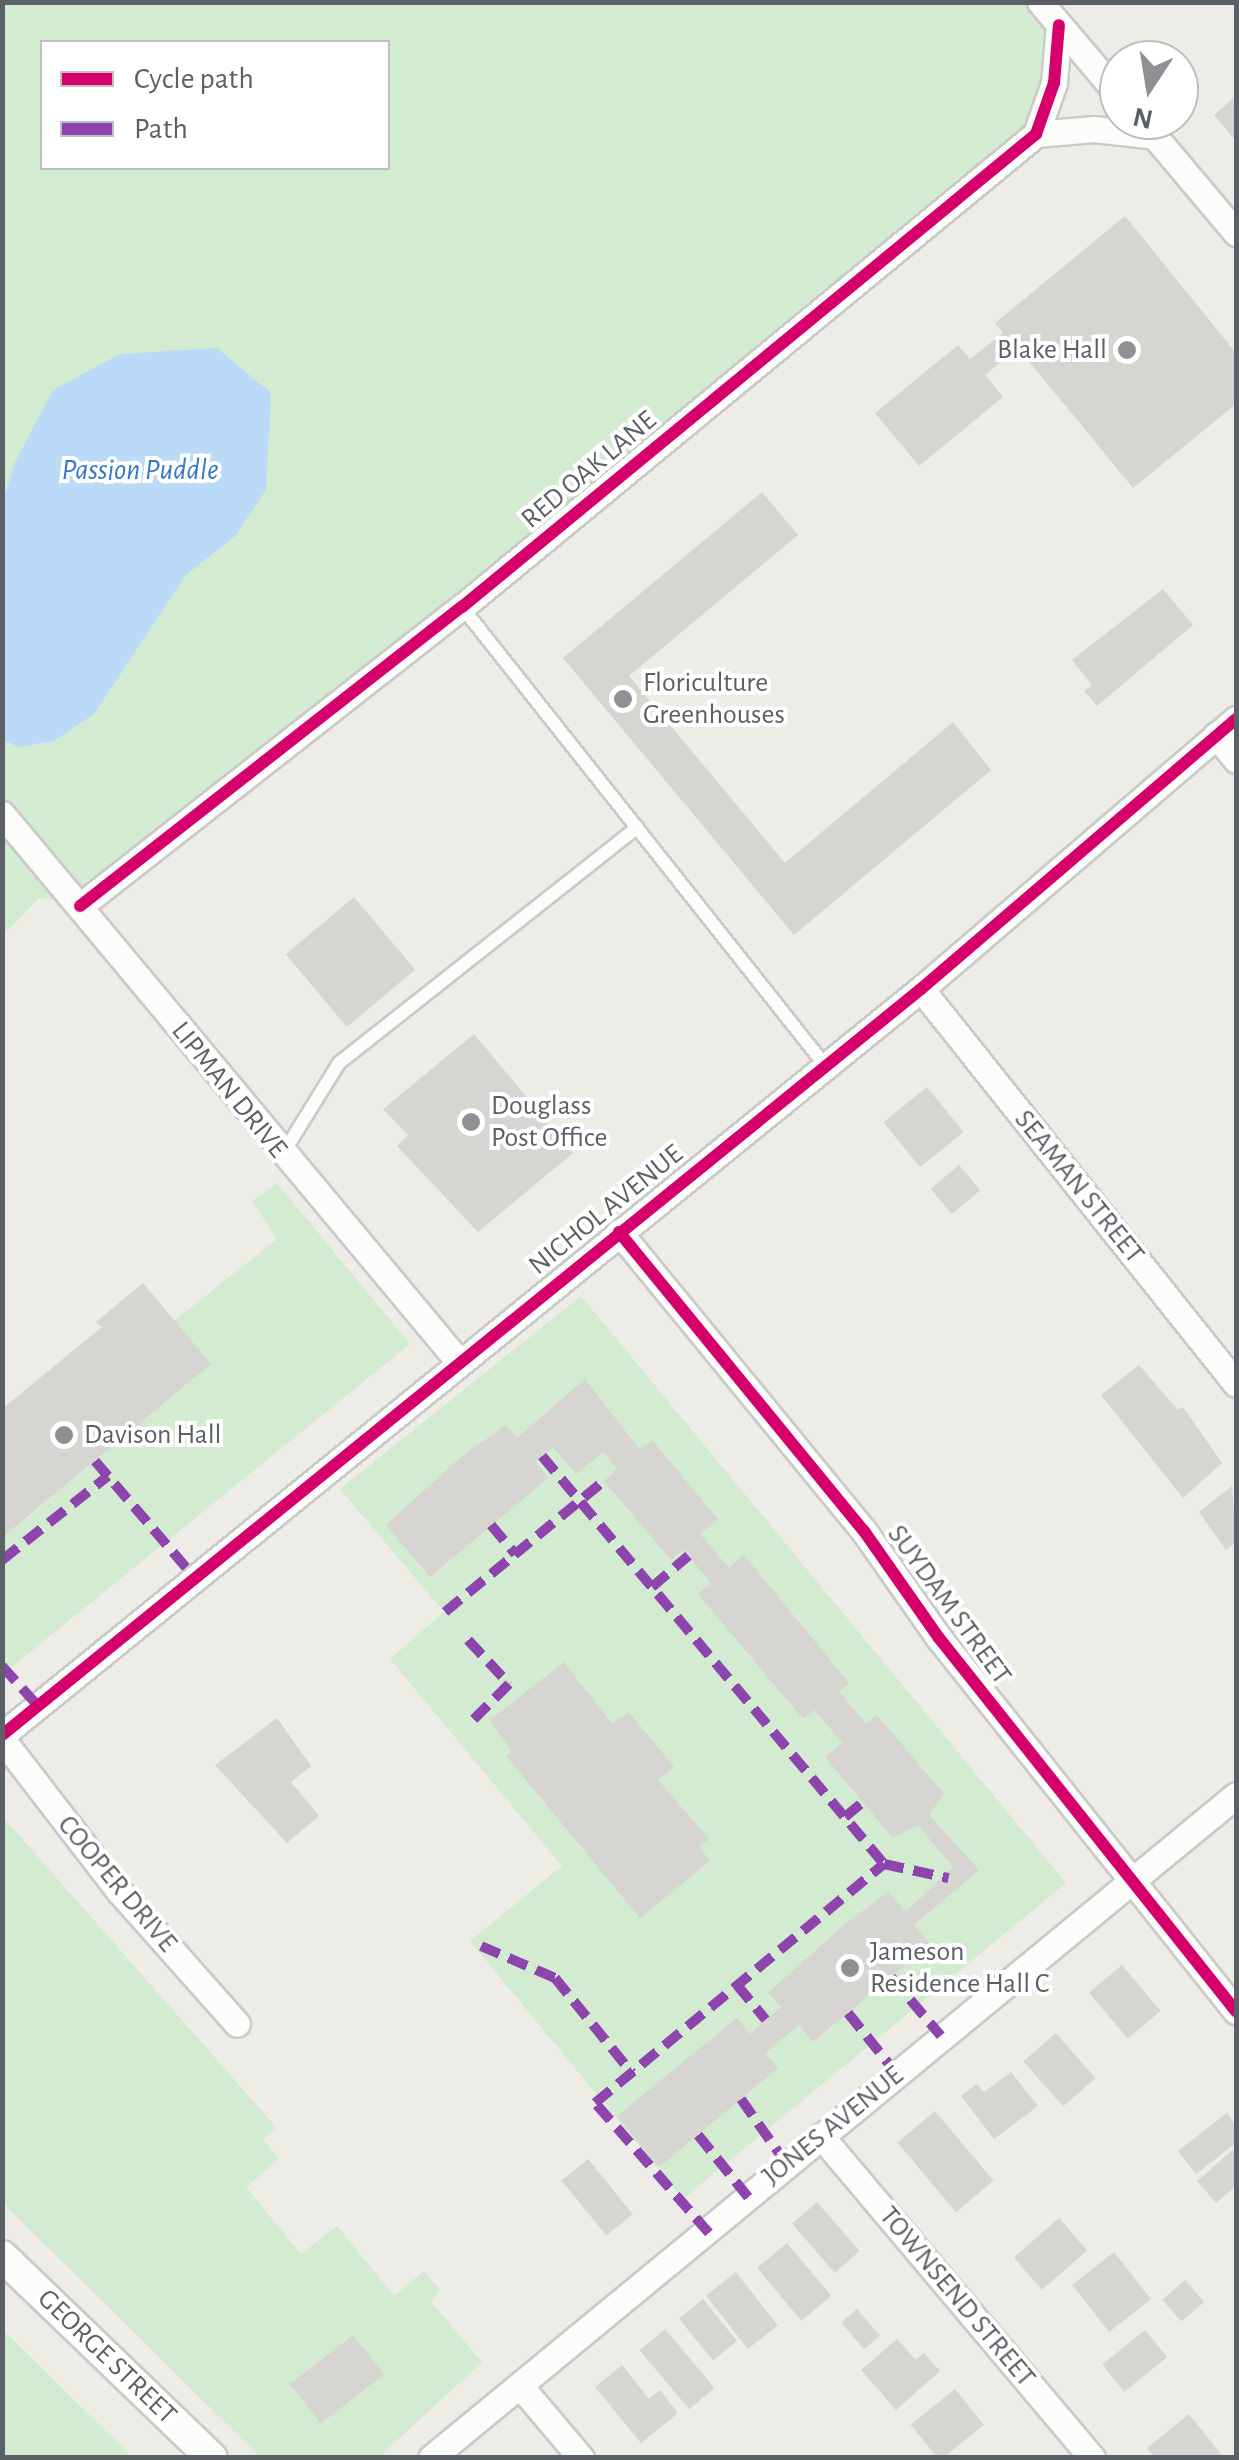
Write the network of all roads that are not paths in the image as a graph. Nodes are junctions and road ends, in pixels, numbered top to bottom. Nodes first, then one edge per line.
1 (1040, 2) edge
2 (1059, 25) junction
3 (1099, 71) edge
4 (1099, 129) edge
5 (1036, 134) junction
6 (1158, 140) edge
7 (1236, 232) edge
8 (462, 607) junction
9 (1226, 727) edge
10 (1236, 760) edge
11 (2, 814) edge
12 (637, 828) junction
13 (80, 906) junction
14 (921, 989) junction
15 (824, 1064) junction
16 (282, 1156) junction
17 (619, 1232) junction
18 (459, 1362) junction
19 (1236, 1384) edge
20 (2, 1737) edge
21 (1236, 1795) edge
22 (1131, 1882) junction
23 (1236, 2011) edge
24 (237, 2024) dead end
25 (822, 2136) junction
26 (2, 2256) edge
27 (521, 2387) junction
28 (212, 2458) edge
29 (431, 2458) edge
30 (581, 2458) edge
31 (1092, 2458) edge

1 - 2 street
2 - 3 street
2 - 5 street
4 - 5 street
5 - 8 street, RED OAK LANE
6 - 7 street
8 - 12 lane
8 - 13 street, RED OAK LANE
9 - 10 street
9 - 14 street, NICHOL AVENUE
11 - 13 street, LIPMAN DRIVE
12 - 15 lane
12 - 16 lane
13 - 16 street, LIPMAN DRIVE
14 - 15 street, NICHOL AVENUE
14 - 19 street, SEAMAN STREET
15 - 17 street, NICHOL AVENUE
16 - 18 street, LIPMAN DRIVE
17 - 18 street, NICHOL AVENUE
17 - 22 street, SUYDAM STREET
18 - 20 street, NICHOL AVENUE
20 - 24 street, COOPER DRIVE
21 - 22 street, JONES AVENUE
22 - 23 street, SUYDAM STREET
22 - 25 street, JONES AVENUE
25 - 27 street, JONES AVENUE
25 - 31 street, TOWNSEND STREET
26 - 28 street, GEORGE STREET
27 - 29 street, JONES AVENUE
27 - 30 street

